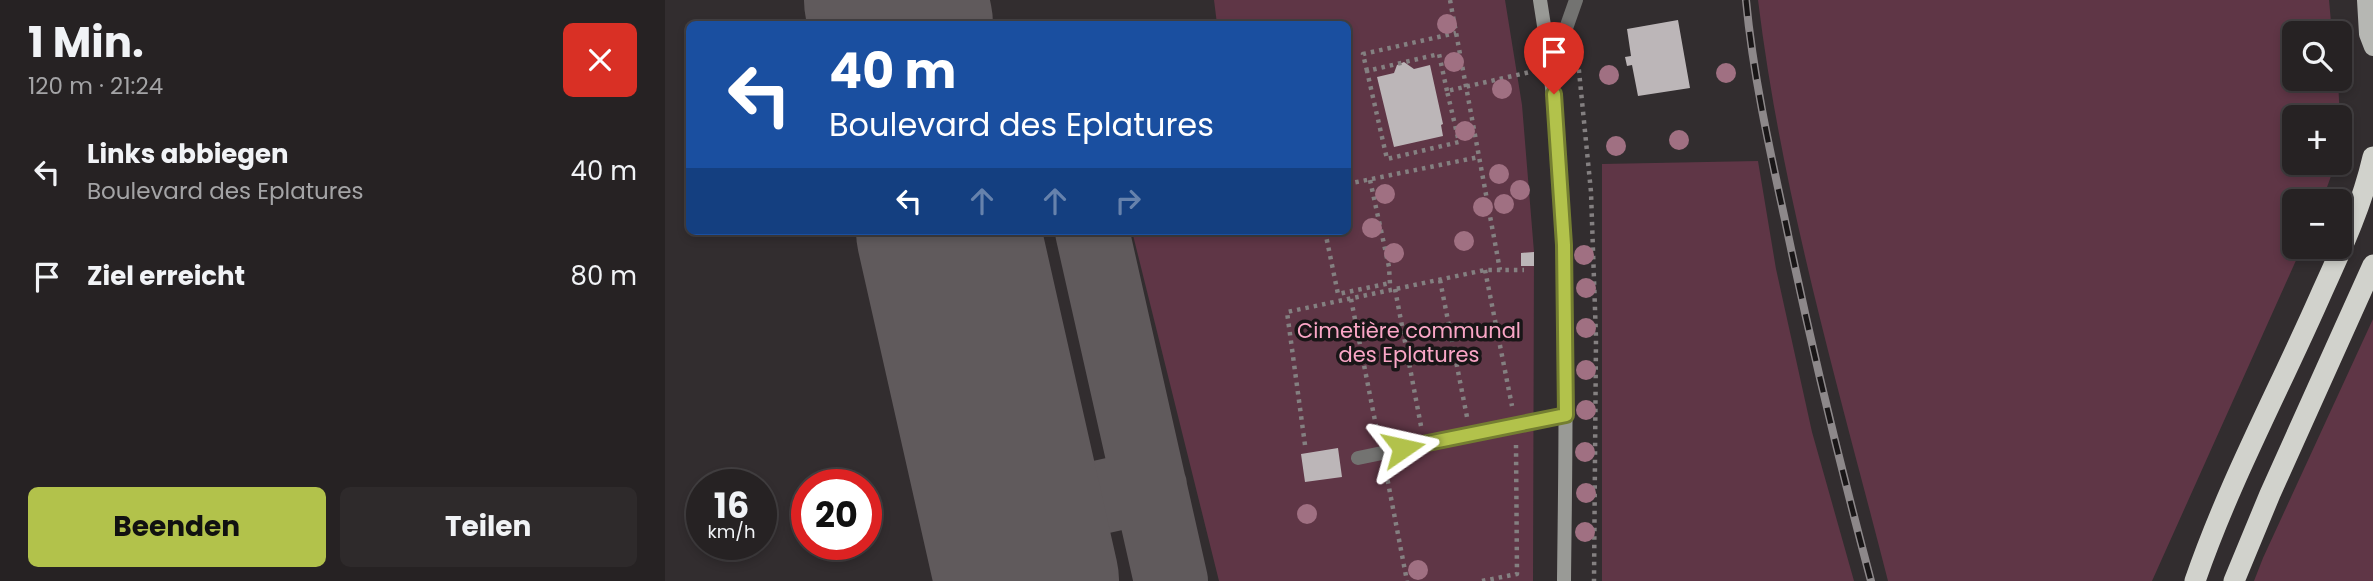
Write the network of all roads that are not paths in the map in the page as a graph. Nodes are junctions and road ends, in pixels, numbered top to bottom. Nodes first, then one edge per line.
1 (1541, 0) edge
2 (1576, 0) edge
3 (2366, 0) edge
4 (2373, 47) edge
5 (1552, 68) junction
6 (2373, 158) edge
7 (2373, 265) edge
8 (1566, 415) junction
9 (1358, 458) dead end
10 (1565, 581) edge
11 (2195, 581) edge
12 (2234, 581) edge

1 - 5 main road
2 - 5 street
3 - 4 main road
5 - 8 main road
6 - 11 highway
7 - 12 highway
8 - 9 street
8 - 10 main road

